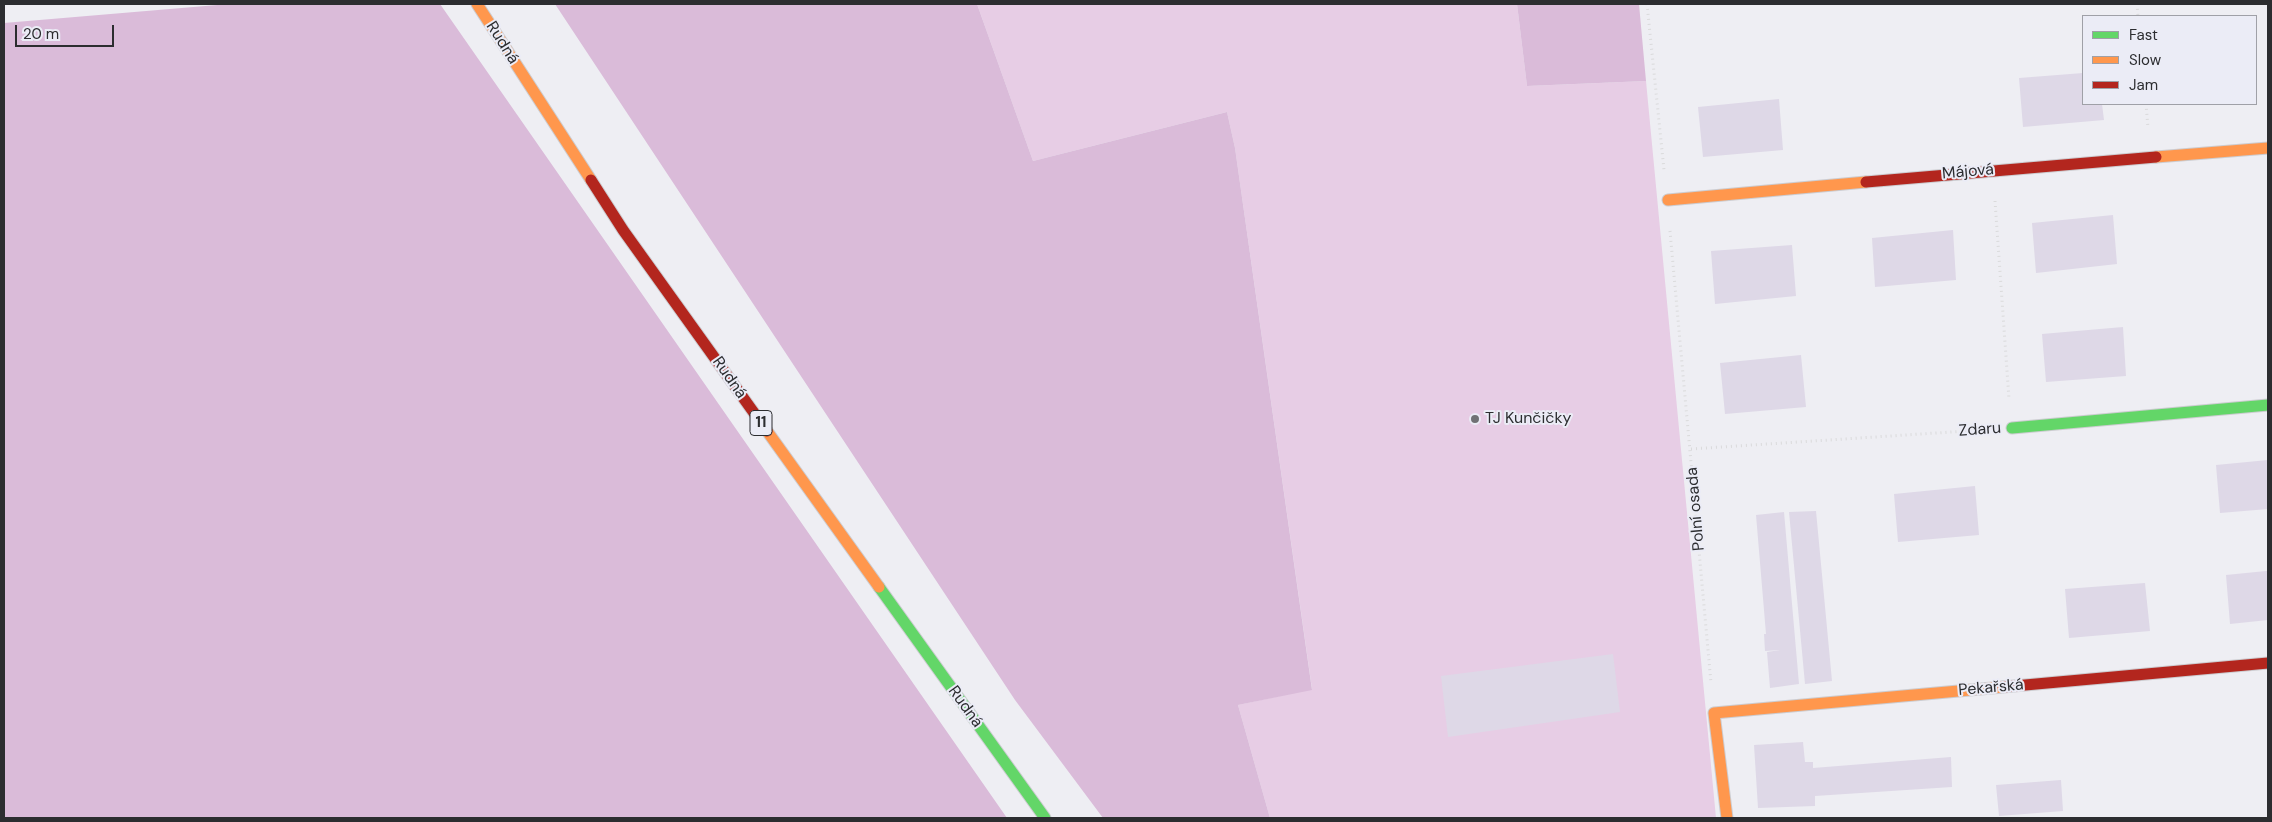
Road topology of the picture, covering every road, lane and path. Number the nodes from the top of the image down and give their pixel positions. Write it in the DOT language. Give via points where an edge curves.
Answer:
graph roads {
  1 [pos="477,4"];
  2 [pos="1647,4"];
  3 [pos="2268,148"];
  4 [pos="1993,170"];
  5 [pos="1668,200"];
  6 [pos="2268,405"];
  7 [pos="2012,428"];
  8 [pos="1691,449"];
  9 [pos="2268,663"];
  10 [pos="1714,714"];
  11 [pos="1045,818"];
  12 [pos="1727,818"];
  1 -- 11 [label="street, Rudná / 11" via="623,230"];
  2 -- 5 [label="path, Polní osada"];
  3 -- 4 [label="street, Májová"];
  4 -- 5 [label="street, Májová"];
  4 -- 7 [label="path"];
  5 -- 8 [label="path, Polní osada"];
  6 -- 7 [label="street, Zdaru"];
  7 -- 8 [label="path, Zdaru"];
  8 -- 10 [label="path, Polní osada"];
  9 -- 10 [label="street, Pekařská"];
  10 -- 12 [label="street"];
}
